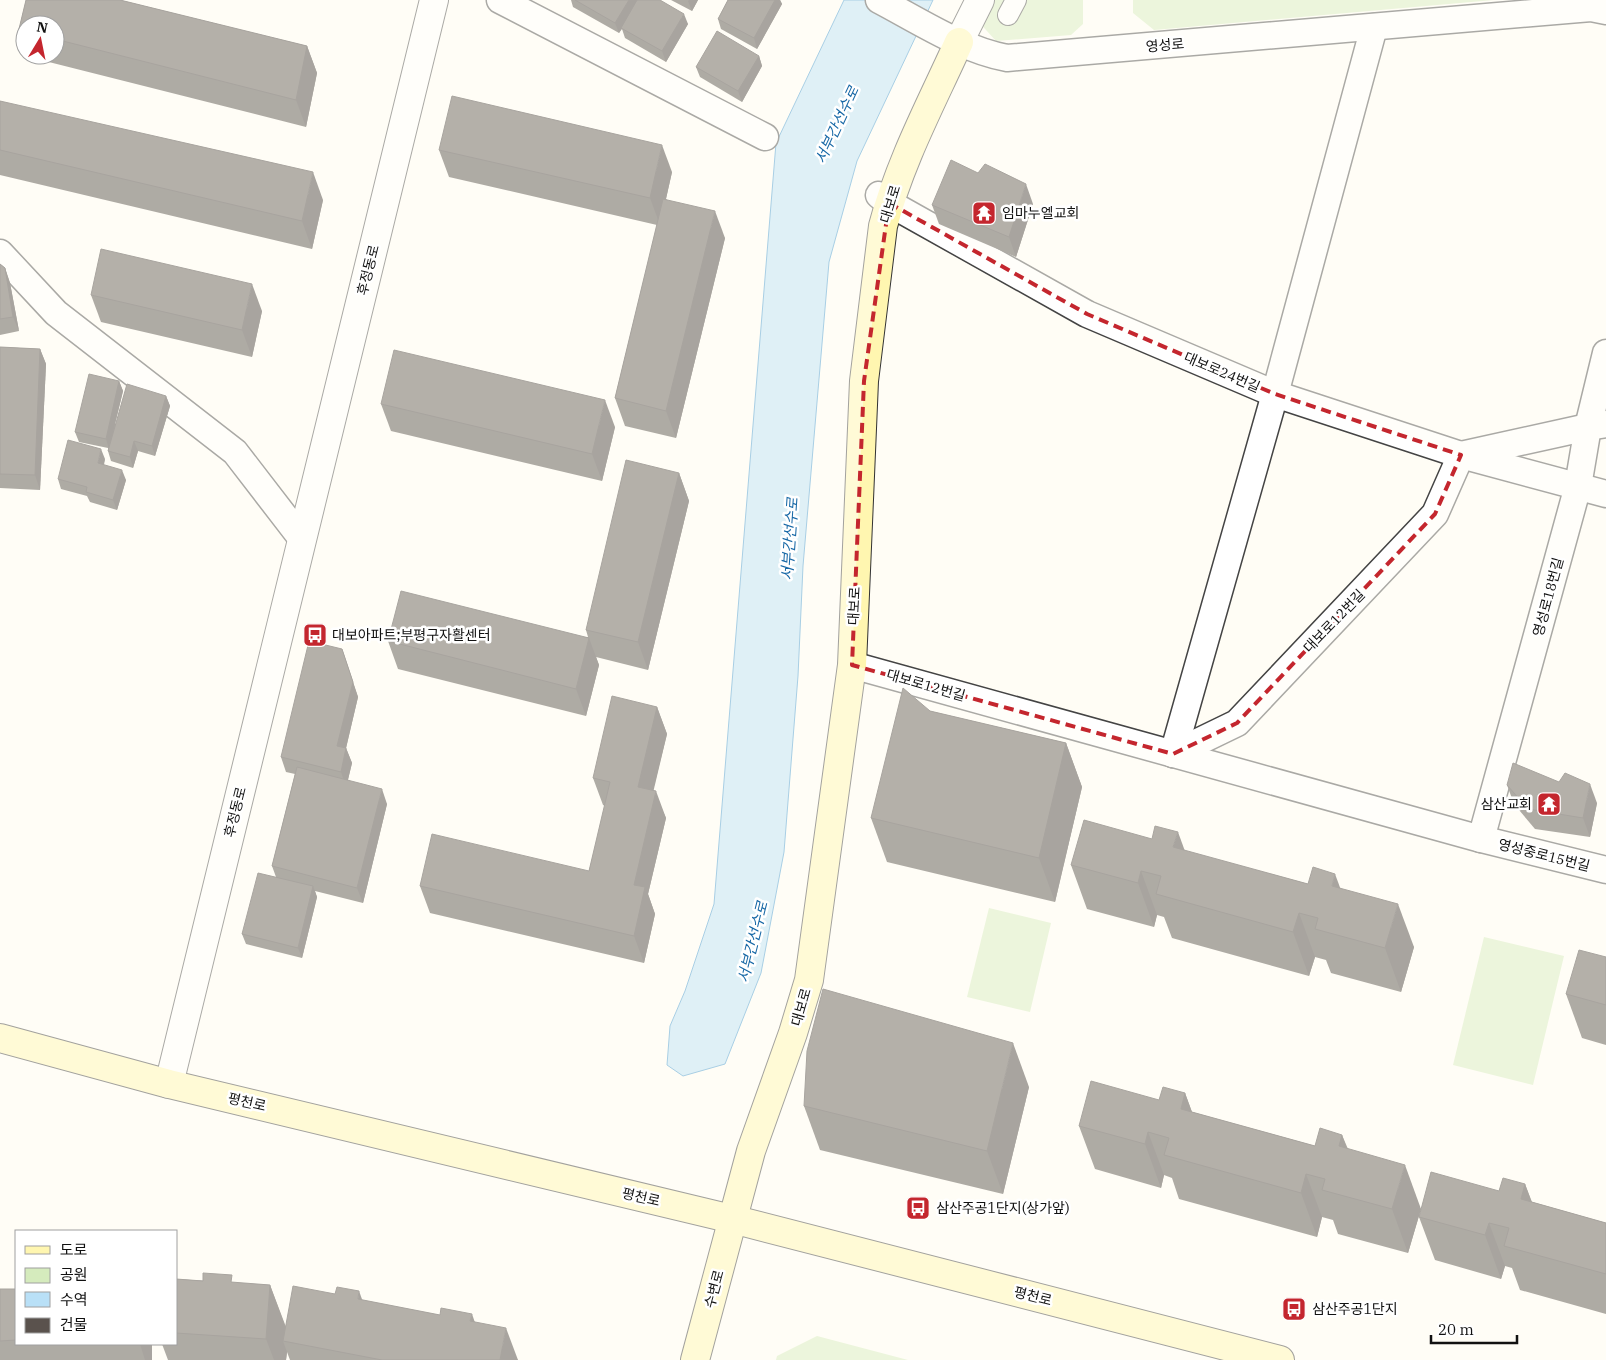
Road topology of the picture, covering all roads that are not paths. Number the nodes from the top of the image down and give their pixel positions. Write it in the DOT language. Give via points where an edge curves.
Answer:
graph roads {
  1 [pos="434,0"];
  2 [pos="500,0"];
  3 [pos="879,0"];
  4 [pos="980,0"];
  5 [pos="1606,11"];
  6 [pos="1374,27"];
  7 [pos="959,42"];
  8 [pos="765,137"];
  9 [pos="884,199"];
  10 [pos="0,253"];
  11 [pos="1606,353"];
  12 [pos="1275,394"];
  13 [pos="1597,426"];
  14 [pos="1461,455"];
  15 [pos="1578,486"];
  16 [pos="1606,494"];
  17 [pos="302,540"];
  18 [pos="852,664"];
  19 [pos="1173,754"];
  20 [pos="1481,840"];
  21 [pos="1606,870"];
  22 [pos="0,1038"];
  23 [pos="169,1084"];
  24 [pos="732,1218"];
  25 [pos="695,1360"];
  26 [pos="1280,1360"];
  1 -- 17 [label="street, 후정동로"];
  2 -- 8 [label="street"];
  3 -- 7 [label="street, 영성로"];
  4 -- 7 [label="street, 대보로"];
  5 -- 6 [label="street, 영성로" via="1591,8"];
  6 -- 7 [label="street, 영성로" via="1007,58"];
  6 -- 12 [label="street"];
  7 -- 9 [label="main road, 대보로"];
  9 -- 12 [label="street, 대보로24번길" via="1087,314"];
  9 -- 18 [label="main road, 대보로" via="864,381"];
  10 -- 17 [label="street" via="56,313 235,452"];
  11 -- 13 [label="street, 영성로18번길"];
  12 -- 14 [label="street, 대보로24번길"];
  12 -- 19 [label="street"];
  13 -- 14 [label="street"];
  13 -- 15 [label="street, 영성로18번길"];
  14 -- 15 [label="street, 대보로24번길"];
  14 -- 19 [label="street, 대보로12번길" via="1436,514 1244,716 1237,723"];
  15 -- 16 [label="street, 대보로24번길"];
  15 -- 20 [label="street, 영성로18번길"];
  17 -- 23 [label="street, 후정동로"];
  18 -- 19 [label="street, 대보로12번길"];
  18 -- 24 [label="main road, 대보로" via="809,980 794,1033 751,1151"];
  19 -- 20 [label="street, 대보로12번길"];
  20 -- 21 [label="street, 영성중로15번길"];
  22 -- 23 [label="main road, 평천로"];
  23 -- 24 [label="main road, 평천로"];
  24 -- 25 [label="main road, 수변로"];
  24 -- 26 [label="main road, 평천로"];
}
